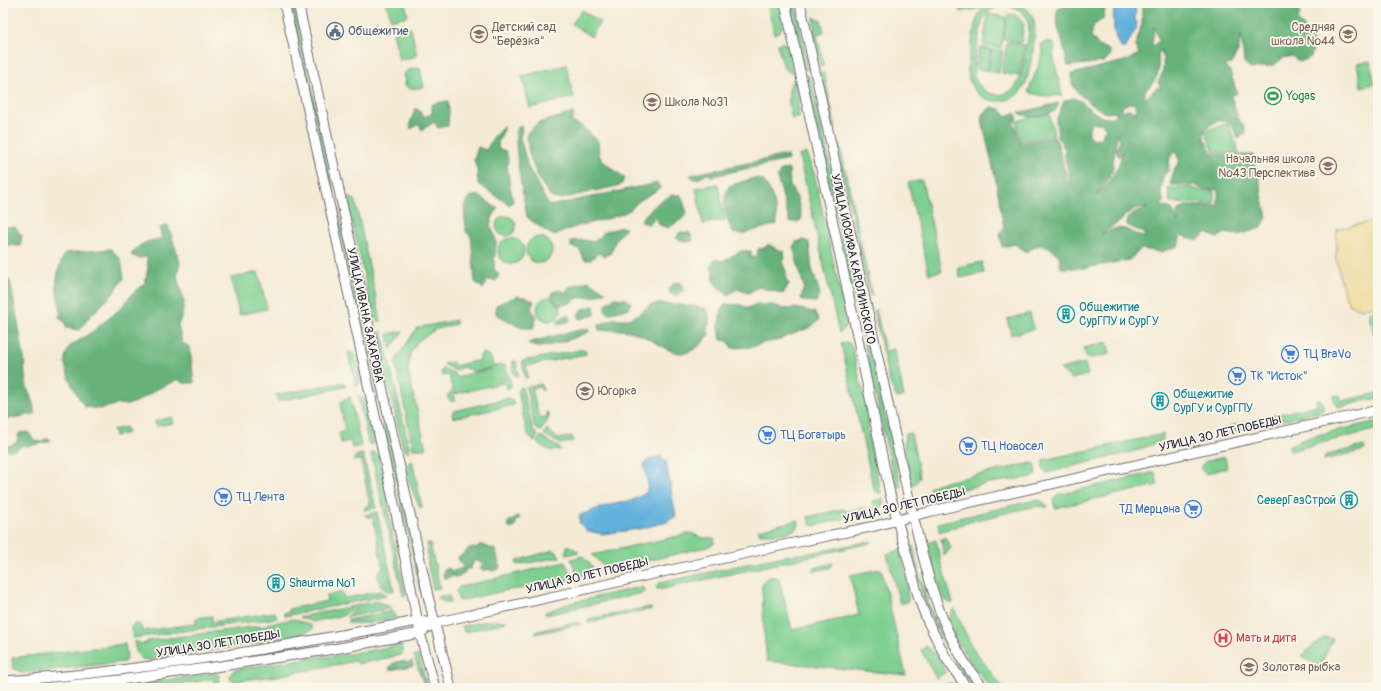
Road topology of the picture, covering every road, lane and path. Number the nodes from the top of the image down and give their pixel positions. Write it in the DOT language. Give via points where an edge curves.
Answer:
graph roads {
  1 [pos="284,3"];
  2 [pos="298,3"];
  3 [pos="785,3"];
  4 [pos="800,3"];
  5 [pos="1378,410"];
  6 [pos="913,516"];
  7 [pos="897,520"];
  8 [pos="417,621"];
  9 [pos="434,623"];
  10 [pos="420,633"];
  11 [pos="3,681"];
  12 [pos="44,688"];
  13 [pos="434,688"];
  14 [pos="451,688"];
  15 [pos="967,688"];
  16 [pos="984,688"];
  1 -- 8 [label="main road, УЛИЦА ИВАНА ЗАХАРОВА" via="396,512"];
  2 -- 9 [label="main road, УЛИЦА ИВАНА ЗАХАРОВА"];
  3 -- 7 [label="main road, УЛИЦА ИОСИФА КАРОЛИНСКОГО"];
  4 -- 6 [label="main road, УЛИЦА ИОСИФА КАРОЛИНСКОГО"];
  5 -- 6 [label="main road, УЛИЦА 30 ЛЕТ ПОБЕДЫ"];
  6 -- 7 [label="main road, УЛИЦА 30 ЛЕТ ПОБЕДЫ"];
  6 -- 16 [label="main road, УЛИЦА ИОСИФА КАРОЛИНСКОГО" via="948,632 964,662"];
  7 -- 9 [label="main road, УЛИЦА 30 ЛЕТ ПОБЕДЫ"];
  7 -- 15 [label="main road, УЛИЦА ИОСИФА КАРОЛИНСКОГО" via="927,620 946,658"];
  8 -- 9 [label="main road, УЛИЦА 30 ЛЕТ ПОБЕДЫ"];
  8 -- 10 [label="main road, УЛИЦА ИВАНА ЗАХАРОВА"];
  8 -- 11 [label="main road, УЛИЦА 30 ЛЕТ ПОБЕДЫ" via="220,656 134,668"];
  9 -- 10 [label="main road, УЛИЦА 30 ЛЕТ ПОБЕДЫ"];
  9 -- 14 [label="main road, УЛИЦА ИВАНА ЗАХАРОВА"];
  10 -- 12 [label="main road, УЛИЦА 30 ЛЕТ ПОБЕДЫ" via="221,666"];
  10 -- 13 [label="main road, УЛИЦА ИВАНА ЗАХАРОВА"];
}
